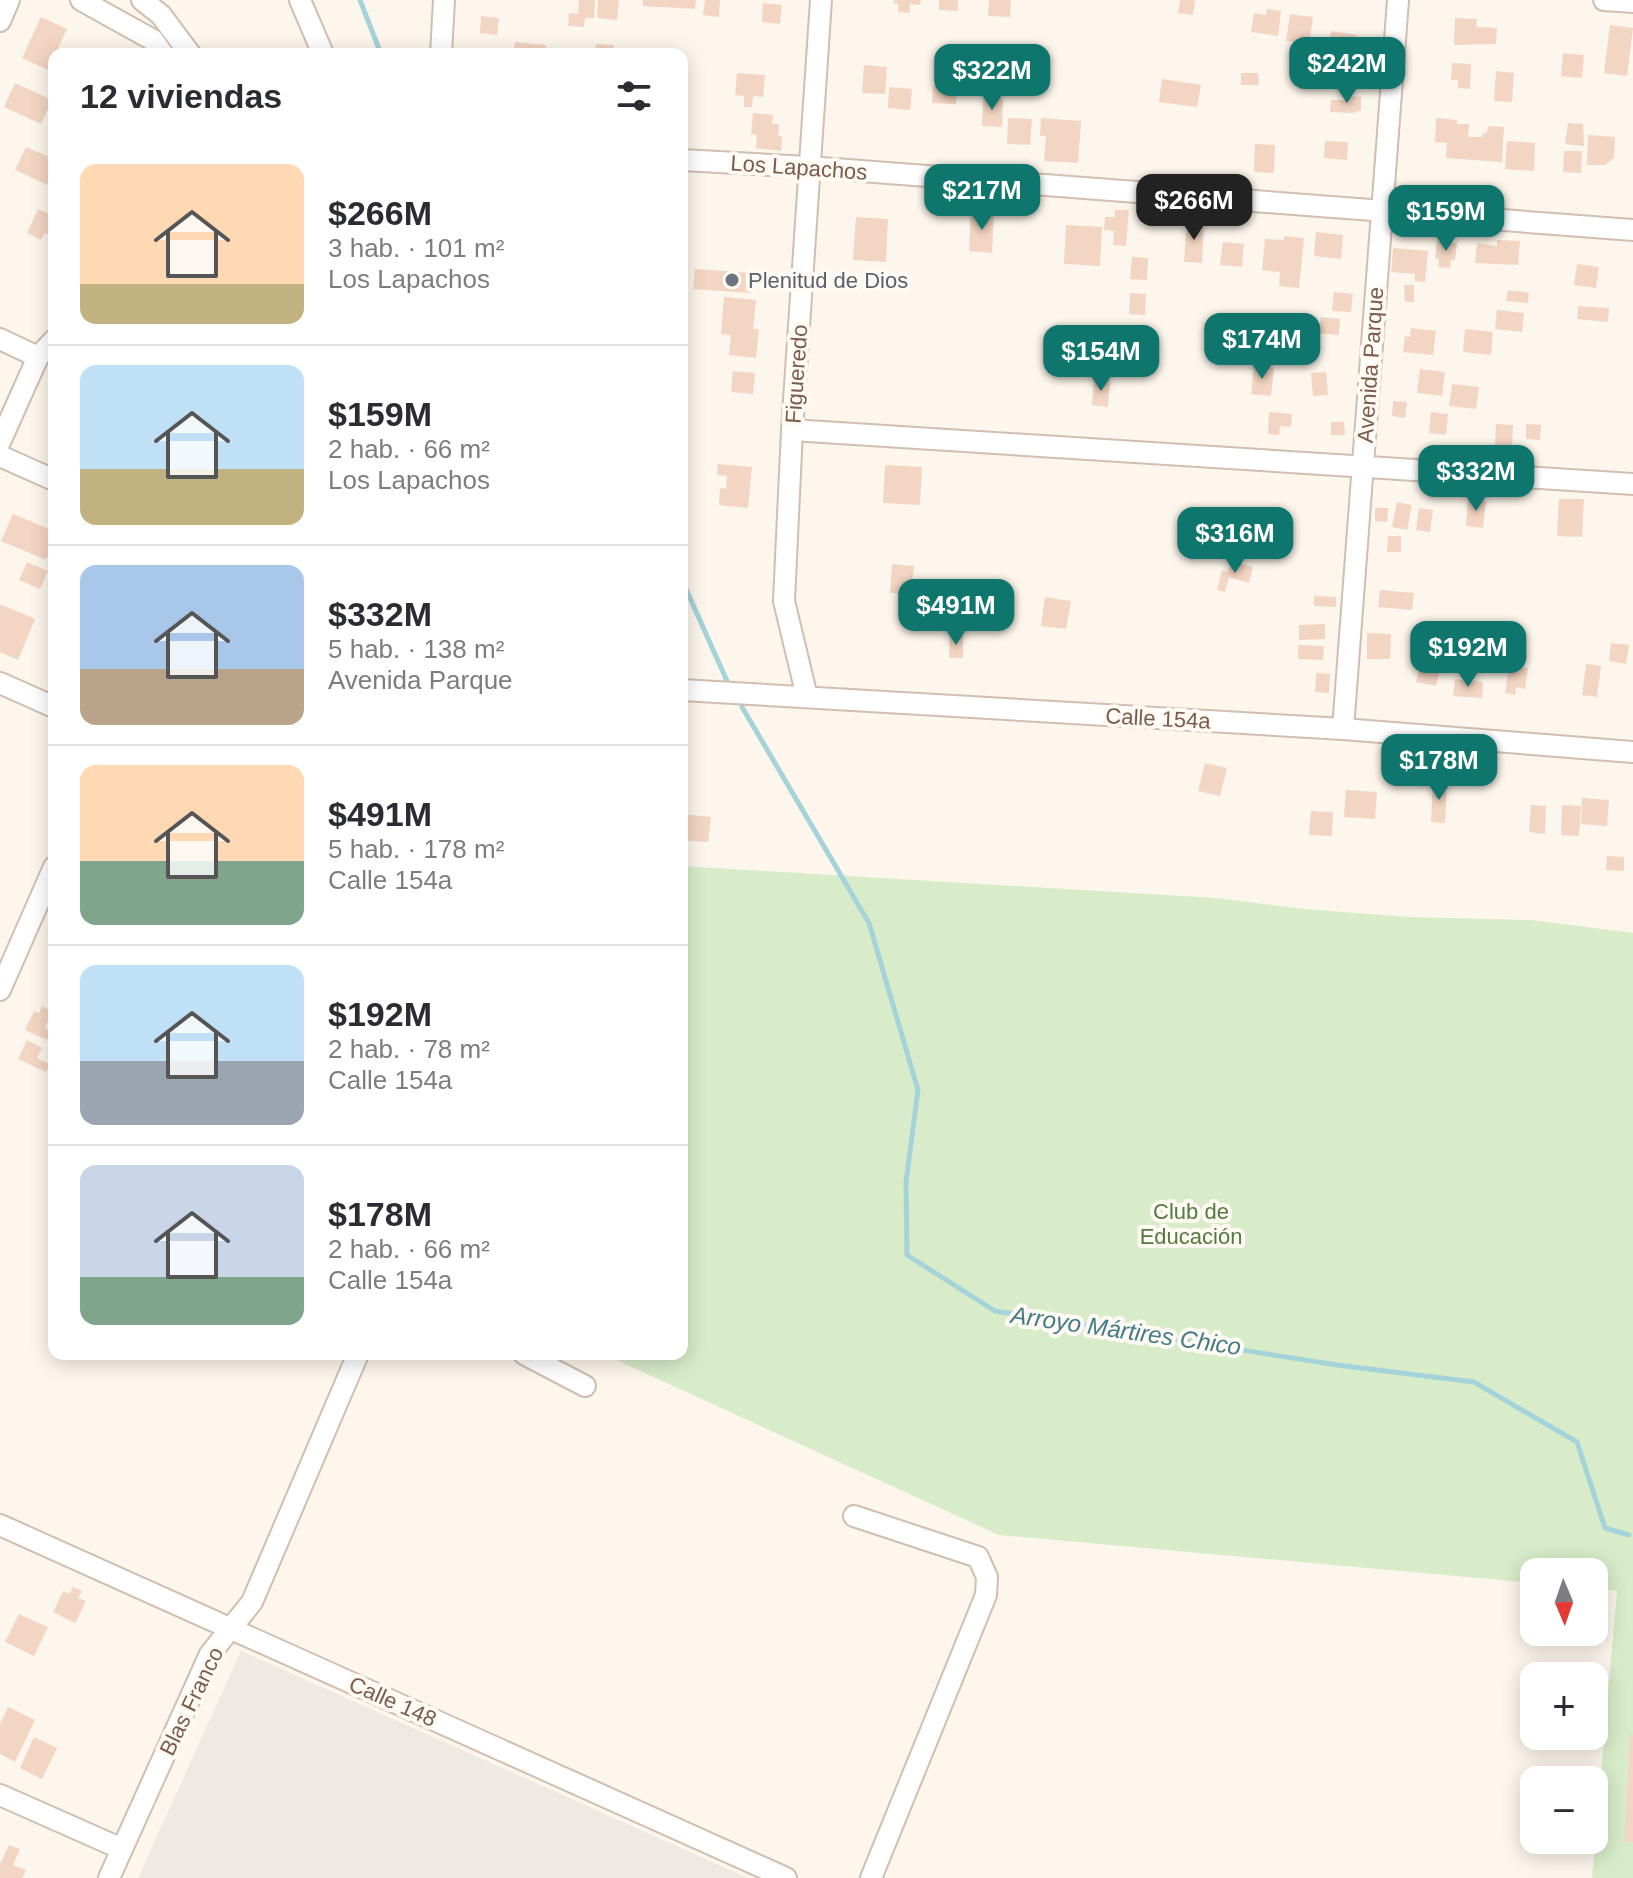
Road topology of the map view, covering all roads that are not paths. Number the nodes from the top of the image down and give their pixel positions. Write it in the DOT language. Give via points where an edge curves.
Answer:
graph roads {
  1 [pos="9,0"];
  2 [pos="81,0"];
  3 [pos="142,0"];
  4 [pos="300,0"];
  5 [pos="444,0"];
  6 [pos="821,0"];
  7 [pos="1398,0"];
  8 [pos="1604,0"];
  9 [pos="1633,2"];
  10 [pos="0,21"];
  11 [pos="159,48"];
  12 [pos="186,48"];
  13 [pos="320,48"];
  14 [pos="441,48"];
  15 [pos="688,160"];
  16 [pos="809,167"];
  17 [pos="1382,211"];
  18 [pos="1633,230"];
  19 [pos="0,339"];
  20 [pos="48,346"];
  21 [pos="38,357"];
  22 [pos="792,430"];
  23 [pos="0,442"];
  24 [pos="0,456"];
  25 [pos="1363,466"];
  26 [pos="48,477"];
  27 [pos="1633,484"];
  28 [pos="0,683"];
  29 [pos="688,690"];
  30 [pos="807,697"];
  31 [pos="48,704"];
  32 [pos="1343,729"];
  33 [pos="1633,752"];
  34 [pos="48,881"];
  35 [pos="0,990"];
  36 [pos="355,1360"];
  37 [pos="535,1360"];
  38 [pos="585,1386"];
  39 [pos="854,1516"];
  40 [pos="0,1525"];
  41 [pos="230,1627"];
  42 [pos="0,1795"];
  43 [pos="122,1849"];
  44 [pos="109,1878"];
  45 [pos="786,1878"];
  46 [pos="871,1878"];
  1 -- 10 [label="street"];
  2 -- 11 [label="street"];
  3 -- 12 [label="street"];
  4 -- 13 [label="street"];
  5 -- 14 [label="street"];
  6 -- 16 [label="street, Figueredo"];
  7 -- 17 [label="street, Avenida Parque"];
  8 -- 9 [label="street"];
  15 -- 16 [label="street, Los Lapachos"];
  16 -- 17 [label="street, Los Lapachos"];
  16 -- 22 [label="street, Figueredo"];
  17 -- 18 [label="street, Los Lapachos"];
  17 -- 25 [label="street, Avenida Parque"];
  19 -- 21 [label="street"];
  20 -- 21 [label="street"];
  21 -- 23 [label="street"];
  22 -- 25 [label="street"];
  22 -- 30 [label="street, Figueredo" via="784,601"];
  24 -- 26 [label="street"];
  25 -- 27 [label="street"];
  25 -- 32 [label="street, Avenida Parque"];
  28 -- 31 [label="street"];
  29 -- 30 [label="street, Calle 154a"];
  30 -- 32 [label="street, Calle 154a"];
  32 -- 33 [label="street, Calle 154a"];
  34 -- 35 [label="street"];
  36 -- 41 [label="street, Blas Franco" via="252,1602"];
  37 -- 38 [label="street"];
  39 -- 46 [label="street" via="978,1557 987,1577 986,1595"];
  40 -- 41 [label="street, Calle 148"];
  41 -- 43 [label="street, Blas Franco" via="210,1654"];
  41 -- 45 [label="street, Calle 148"];
  42 -- 43 [label="street"];
  43 -- 44 [label="street, Blas Franco"];
}
